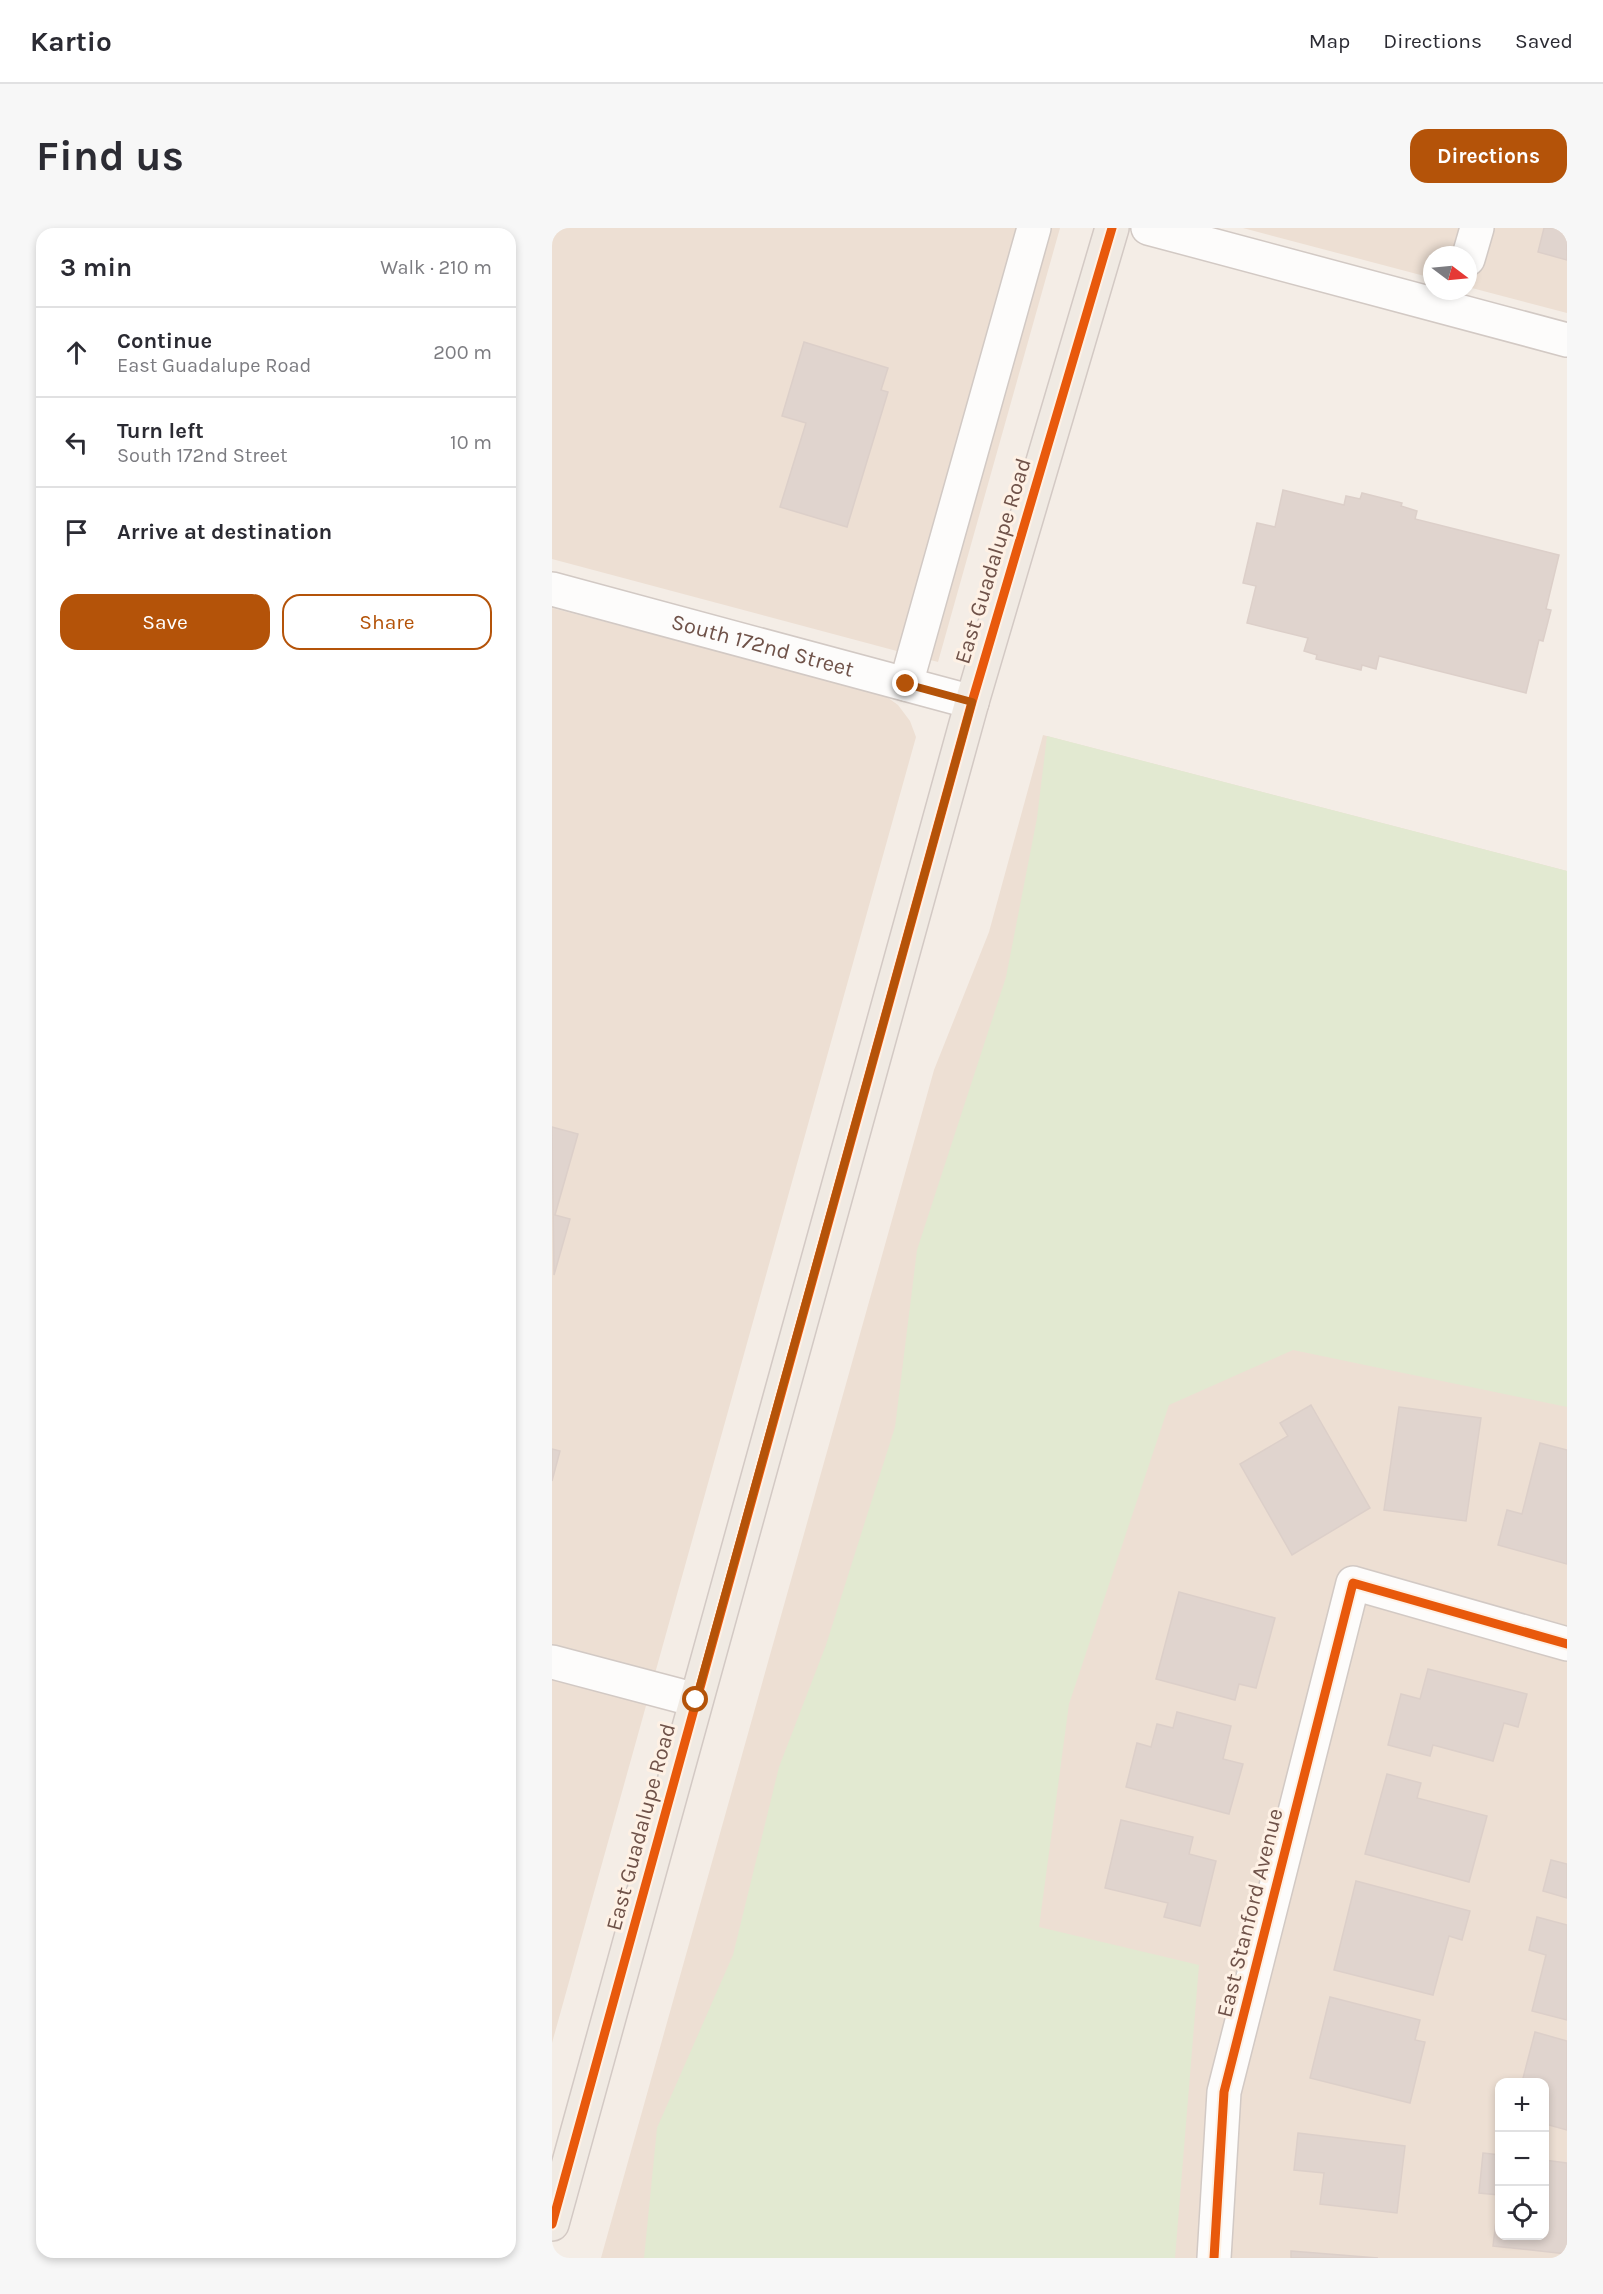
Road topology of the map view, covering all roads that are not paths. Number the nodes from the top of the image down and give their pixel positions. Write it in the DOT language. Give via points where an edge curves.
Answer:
graph roads {
  1 [pos="1034,228"];
  2 [pos="1112,228"];
  3 [pos="1148,228"];
  4 [pos="1477,228"];
  5 [pos="1472,246"];
  6 [pos="1456,301"];
  7 [pos="1567,340"];
  8 [pos="552,589"];
  9 [pos="906,684"];
  10 [pos="972,702"];
  11 [pos="1567,1644"];
  12 [pos="552,1662"];
  13 [pos="696,1700"];
  14 [pos="552,2224"];
  15 [pos="1214,2258"];
  1 -- 9 [label="street"];
  2 -- 10 [label="main road, East Guadalupe Road"];
  3 -- 6 [label="street"];
  4 -- 5 [label="street"];
  6 -- 7 [label="street"];
  8 -- 9 [label="street, South 172nd Street"];
  9 -- 10 [label="street, South 172nd Street"];
  10 -- 13 [label="main road, East Guadalupe Road"];
  11 -- 15 [label="street, East Stanford Avenue" via="1353,1582 1224,2092"];
  12 -- 13 [label="street"];
  13 -- 14 [label="main road, East Guadalupe Road"];
}
